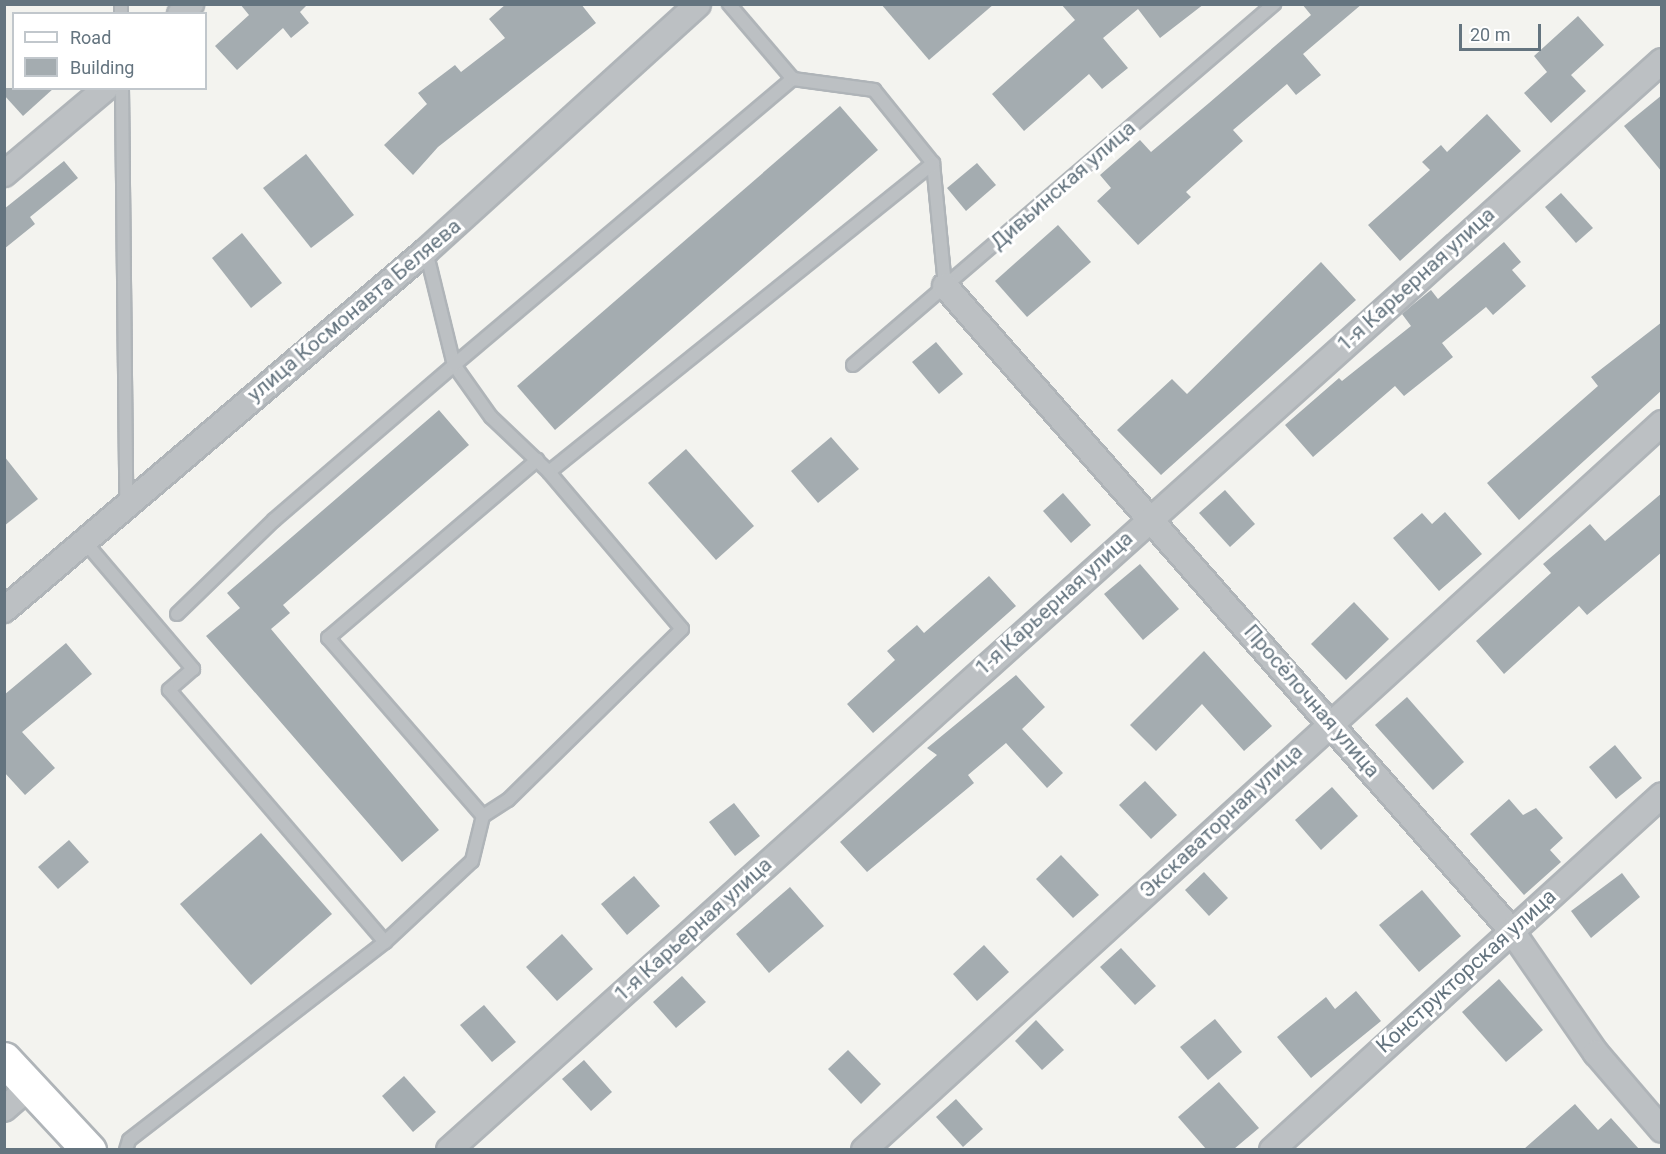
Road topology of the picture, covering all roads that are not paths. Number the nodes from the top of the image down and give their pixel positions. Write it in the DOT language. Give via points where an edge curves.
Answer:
graph roads {
  1 [pos="698,4"];
  2 [pos="729,4"];
  3 [pos="1274,4"];
  4 [pos="1662,61"];
  5 [pos="793,79"];
  6 [pos="104,90"];
  7 [pos="122,90"];
  8 [pos="933,163"];
  9 [pos="4,174"];
  10 [pos="426,251"];
  11 [pos="945,286"];
  12 [pos="454,365"];
  13 [pos="853,365"];
  14 [pos="1662,423"];
  15 [pos="537,460"];
  16 [pos="549,472"];
  17 [pos="126,503"];
  18 [pos="1150,516"];
  19 [pos="85,542"];
  20 [pos="4,610"];
  21 [pos="177,615"];
  22 [pos="1330,721"];
  23 [pos="1662,795"];
  24 [pos="483,816"];
  25 [pos="1510,930"];
  26 [pos="385,942"];
  27 [pos="4,1059"];
  28 [pos="28,1088"];
  29 [pos="4,1109"];
  30 [pos="1662,1130"];
  31 [pos="89,1149"];
  32 [pos="126,1149"];
  33 [pos="450,1149"];
  34 [pos="864,1149"];
  35 [pos="1272,1149"];
  1 -- 10 [label="street, улица Космонавта Беляева"];
  2 -- 5 [label="lane"];
  3 -- 11 [label="lane, Дивьинская улица"];
  4 -- 18 [label="street, 1-я Карьерная улица"];
  5 -- 8 [label="lane" via="874,90"];
  5 -- 12 [label="lane"];
  6 -- 9 [label="street"];
  7 -- 17 [label="lane"];
  8 -- 11 [label="lane"];
  8 -- 16 [label="lane"];
  10 -- 12 [label="lane"];
  10 -- 17 [label="street, улица Космонавта Беляева"];
  11 -- 13 [label="lane, Дивьинская улица"];
  11 -- 18 [label="street, Просёлочная улица"];
  12 -- 15 [label="lane" via="491,417"];
  12 -- 21 [label="lane" via="274,520"];
  14 -- 22 [label="street, Экскаваторная улица"];
  15 -- 16 [label="lane"];
  15 -- 24 [label="lane" via="328,638"];
  16 -- 24 [label="lane" via="682,629 508,800"];
  17 -- 19 [label="street, улица Космонавта Беляева"];
  18 -- 22 [label="street, Просёлочная улица"];
  18 -- 33 [label="street, 1-я Карьерная улица"];
  19 -- 20 [label="street, улица Космонавта Беляева"];
  19 -- 26 [label="lane" via="192,669 169,690"];
  22 -- 25 [label="street, Просёлочная улица"];
  22 -- 34 [label="street, Экскаваторная улица"];
  23 -- 25 [label="street, Конструкторская улица"];
  24 -- 26 [label="lane" via="472,861"];
  25 -- 30 [label="street, Просёлочная улица" via="1596,1053"];
  25 -- 35 [label="street, Конструкторская улица"];
  26 -- 32 [label="lane" via="129,1140"];
  27 -- 28 [label="main road"];
  28 -- 29 [label="street"];
  28 -- 31 [label="main road"];
}
